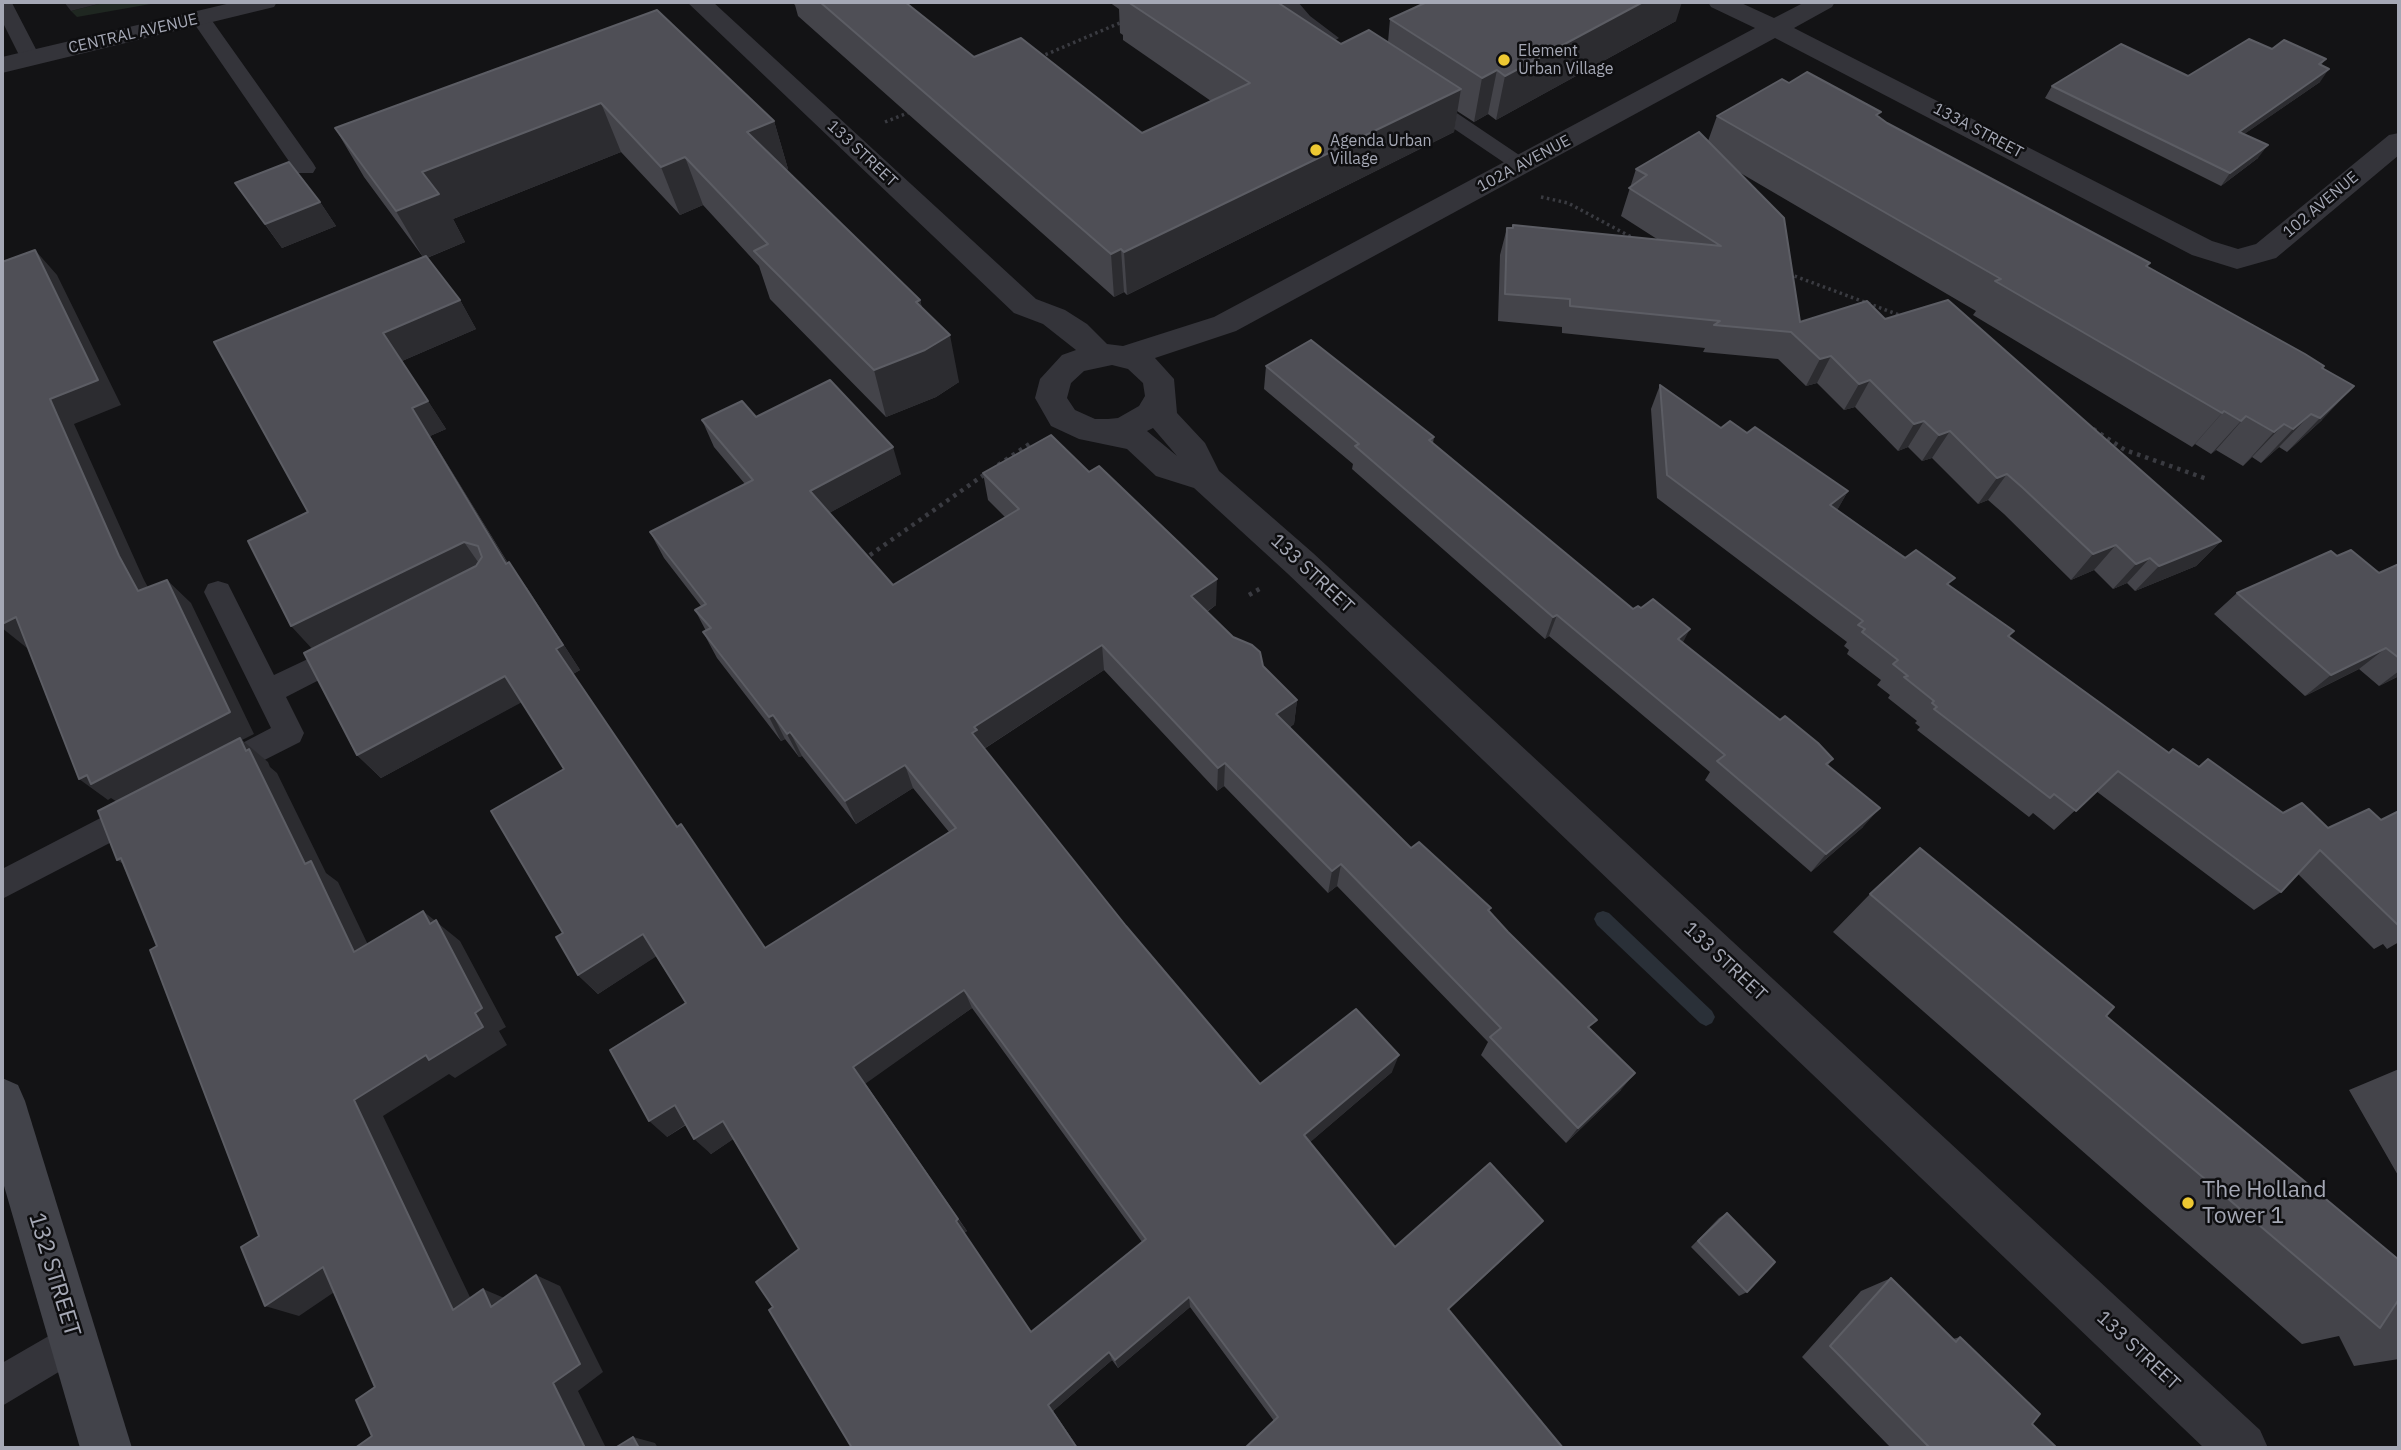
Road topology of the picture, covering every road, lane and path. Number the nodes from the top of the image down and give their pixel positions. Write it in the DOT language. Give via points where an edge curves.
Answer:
graph roads {
  1 [pos="265,2"];
  2 [pos="699,2"];
  3 [pos="1288,2"];
  4 [pos="1720,2"];
  5 [pos="1823,2"];
  6 [pos="3,3"];
  7 [pos="1134,18"];
  8 [pos="201,19"];
  9 [pos="1774,28"];
  10 [pos="1340,46"];
  11 [pos="30,57"];
  12 [pos="1034,60"];
  13 [pos="2,65"];
  14 [pos="1408,89"];
  15 [pos="921,107"];
  16 [pos="884,123"];
  17 [pos="2399,141"];
  18 [pos="1523,165"];
  19 [pos="305,167"];
  20 [pos="1541,197"];
  21 [pos="1636,239"];
  22 [pos="2237,259"];
  23 [pos="1778,272"];
  24 [pos="1025,306"];
  25 [pos="1903,317"];
  26 [pos="1225,324"];
  27 [pos="1112,356"];
  28 [pos="1056,379"];
  29 [pos="1160,396"];
  30 [pos="2090,427"];
  31 [pos="1108,431"];
  32 [pos="1041,439"];
  33 [pos="1206,479"];
  34 [pos="2207,479"];
  35 [pos="858,563"];
  36 [pos="218,592"];
  37 [pos="377,637"];
  38 [pos="270,691"];
  39 [pos="2,885"];
  40 [pos="2,1101"];
  41 [pos="74,1341"];
  42 [pos="2,1386"];
  43 [pos="106,1448"];
  44 [pos="2242,1448"];
  1 -- 8 [label="street, CENTRAL AVENUE"];
  2 -- 24 [label="street, 133 STREET"];
  3 -- 10 [label="lane" via="1303,20"];
  4 -- 9 [label="street, 133A STREET"];
  5 -- 9 [label="street, 102A AVENUE"];
  6 -- 11 [label="lane"];
  7 -- 12 [label="path"];
  8 -- 11 [label="street, CENTRAL AVENUE"];
  8 -- 19 [label="lane"];
  9 -- 18 [label="street, 102A AVENUE"];
  9 -- 22 [label="street, 133A STREET" via="2202,248"];
  11 -- 13 [label="street, CENTRAL AVENUE"];
  14 -- 18 [label="lane"];
  15 -- 16 [label="path"];
  17 -- 22 [label="street, 102 AVENUE" via="2266,251"];
  18 -- 26 [label="street, 102A AVENUE"];
  20 -- 21 [label="path" via="1568,203"];
  23 -- 25 [label="path"];
  24 -- 27 [label="street, 133 STREET" via="1054,317"];
  24 -- 28 [label="street, 133 STREET"];
  26 -- 27 [label="street, 102A AVENUE"];
  26 -- 29 [label="street, 102A AVENUE"];
  27 -- 28 [label="street" via="1073,363"];
  27 -- 29 [label="street" via="1151,369"];
  28 -- 31 [label="street" via="1051,398 1063,418 1091,430"];
  29 -- 31 [label="street" via="1139,423"];
  29 -- 33 [label="street, 133 STREET" via="1162,417 1193,452"];
  30 -- 34 [label="path" via="2125,450"];
  31 -- 33 [label="street, 133 STREET" via="1139,441 1168,467"];
  32 -- 35 [label="path"];
  33 -- 44 [label="street, 133 STREET"];
  36 -- 38 [label="lane"];
  37 -- 38 [label="lane"];
  38 -- 39 [label="lane" via="289,733"];
  40 -- 41 [label="main road, 132 STREET"];
  41 -- 42 [label="lane"];
  41 -- 43 [label="main road, 132 STREET"];
}
